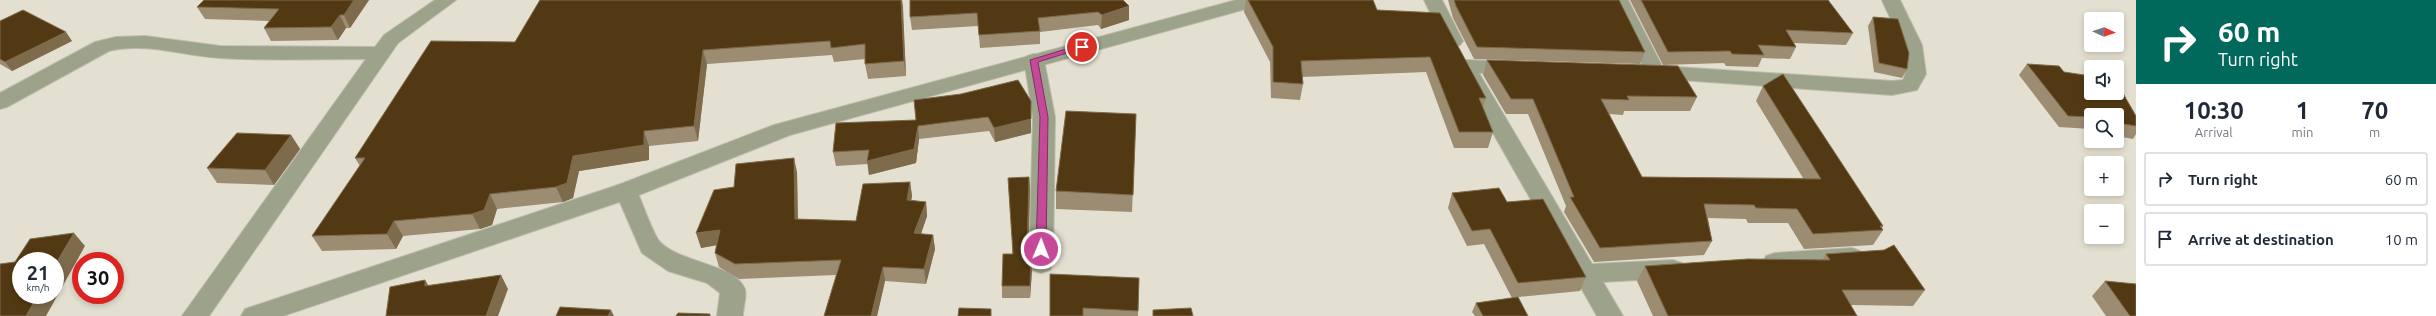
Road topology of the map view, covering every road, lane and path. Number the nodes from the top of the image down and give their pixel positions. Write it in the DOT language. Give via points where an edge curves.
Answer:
graph roads {
  1 [pos="447,0"];
  2 [pos="1257,0"];
  3 [pos="1433,0"];
  4 [pos="1619,0"];
  5 [pos="1891,0"];
  6 [pos="381,53"];
  7 [pos="1034,60"];
  8 [pos="1466,66"];
  9 [pos="1537,68"];
  10 [pos="1632,71"];
  11 [pos="1655,72"];
  12 [pos="0,102"];
  13 [pos="626,191"];
  14 [pos="1873,255"];
  15 [pos="1753,263"];
  16 [pos="1041,264"];
  17 [pos="1698,267"];
  18 [pos="1586,274"];
  19 [pos="195,316"];
  20 [pos="254,316"];
  21 [pos="730,316"];
  22 [pos="1610,316"];
  1 -- 6 [label="street" via="391,39"];
  2 -- 7 [label="street"];
  3 -- 8 [label="street"];
  4 -- 11 [label="street"];
  5 -- 11 [label="street" via="1912,45 1916,74 1910,85 1892,88"];
  6 -- 12 [label="street" via="219,52 136,41 117,41 102,46"];
  6 -- 19 [label="street"];
  7 -- 13 [label="street" via="782,130"];
  7 -- 16 [label="street" via="1044,117"];
  8 -- 9 [label="street"];
  8 -- 18 [label="street"];
  10 -- 11 [label="street"];
  13 -- 20 [label="street"];
  13 -- 21 [label="street" via="650,247 678,265 715,276 733,290"];
  14 -- 15 [label="street"];
  17 -- 18 [label="street"];
  18 -- 22 [label="street"];
}
